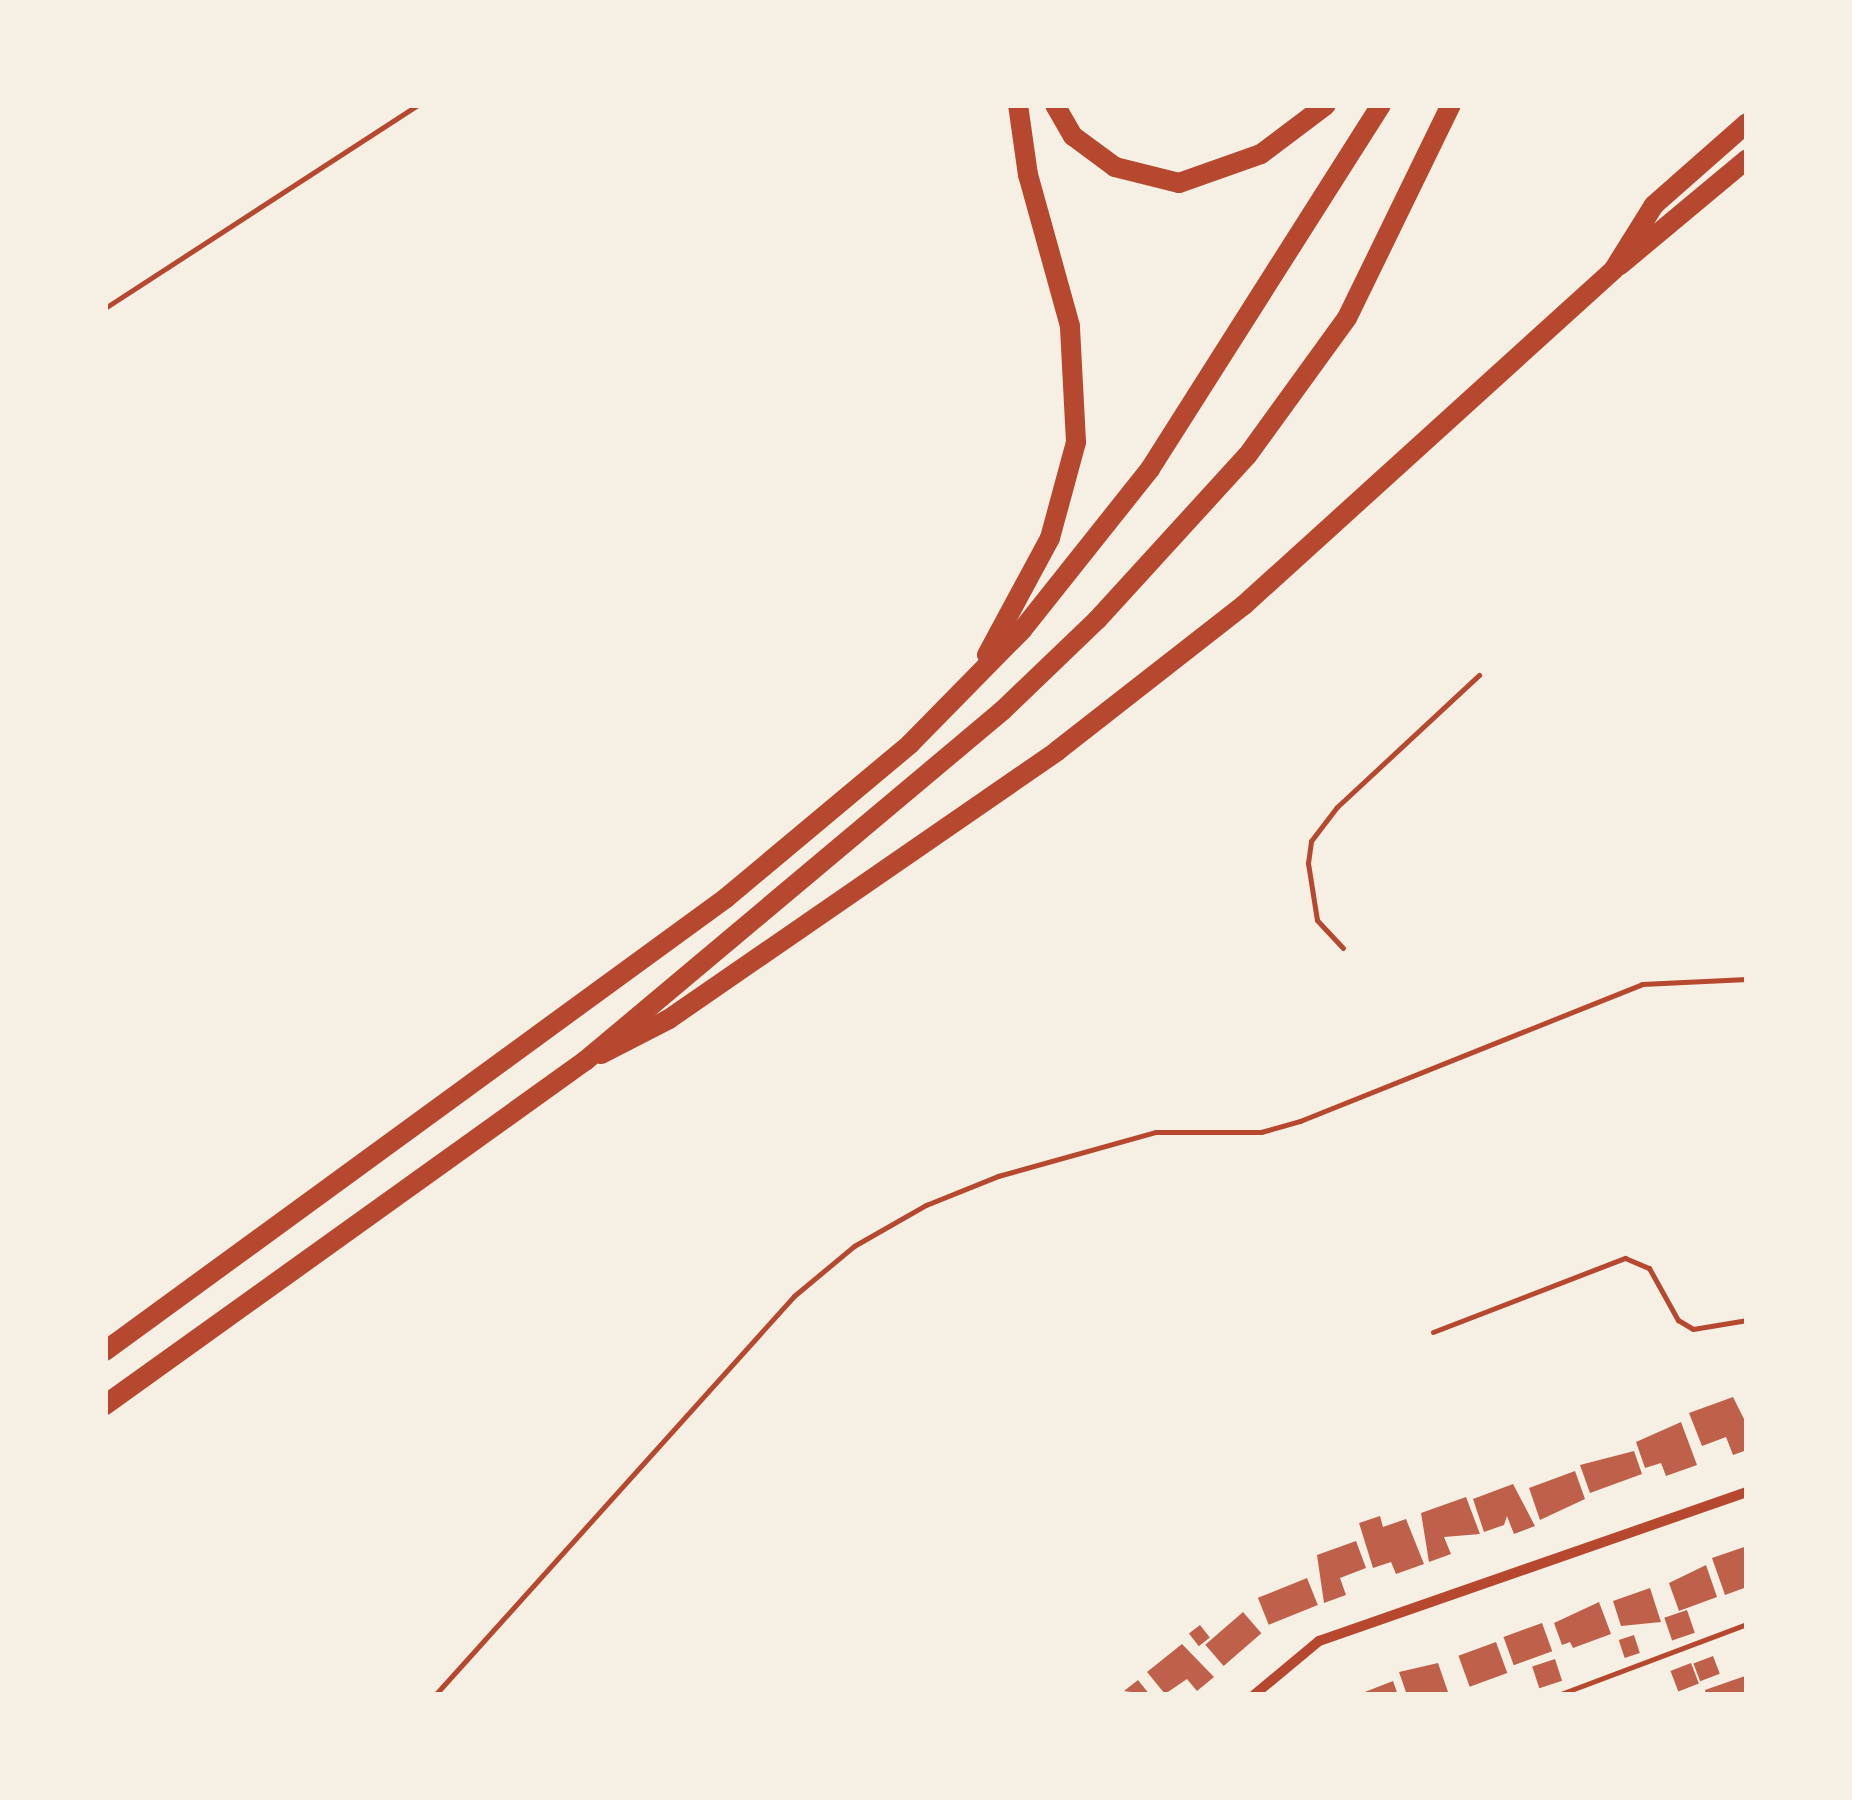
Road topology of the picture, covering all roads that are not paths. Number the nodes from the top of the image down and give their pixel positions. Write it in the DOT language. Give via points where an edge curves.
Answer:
graph roads {
  1 [pos="418,105"];
  2 [pos="1018,105"];
  3 [pos="1056,105"];
  4 [pos="1326,105"];
  5 [pos="1380,105"];
  6 [pos="1451,105"];
  7 [pos="1747,123"];
  8 [pos="1747,158"];
  9 [pos="1614,269"];
  10 [pos="105,308"];
  11 [pos="1479,675"];
  12 [pos="974,678"];
  13 [pos="1343,948"];
  14 [pos="1747,979"];
  15 [pos="585,1061"];
  16 [pos="1747,1320"];
  17 [pos="1432,1332"];
  18 [pos="105,1351"];
  19 [pos="105,1405"];
  20 [pos="1747,1492"];
  21 [pos="1747,1624"];
  22 [pos="436,1695"];
  23 [pos="1254,1695"];
  24 [pos="1558,1695"];
  1 -- 10 [label="lane"];
  2 -- 12 [label="highway" via="1028,175 1070,326 1076,442 1050,538"];
  3 -- 4 [label="highway" via="1074,136 1115,167 1179,184 1261,154"];
  5 -- 12 [label="highway" via="1150,468 1064,582"];
  6 -- 15 [label="highway" via="1348,318 1247,456 1143,574 1002,711"];
  7 -- 9 [label="highway" via="1654,204"];
  8 -- 9 [label="highway"];
  9 -- 15 [label="highway" via="1244,606 1072,739 668,1019"];
  11 -- 13 [label="lane" via="1337,807 1311,841 1317,920"];
  12 -- 18 [label="highway" via="910,744 726,898"];
  14 -- 22 [label="lane" via="1642,984 1300,1122 1261,1132 1156,1132 998,1176 926,1205 854,1246 794,1296"];
  15 -- 19 [label="highway"];
  16 -- 17 [label="lane" via="1693,1329 1678,1320 1648,1268 1625,1258"];
  20 -- 23 [label="street" via="1319,1641"];
  21 -- 24 [label="lane"];
}
